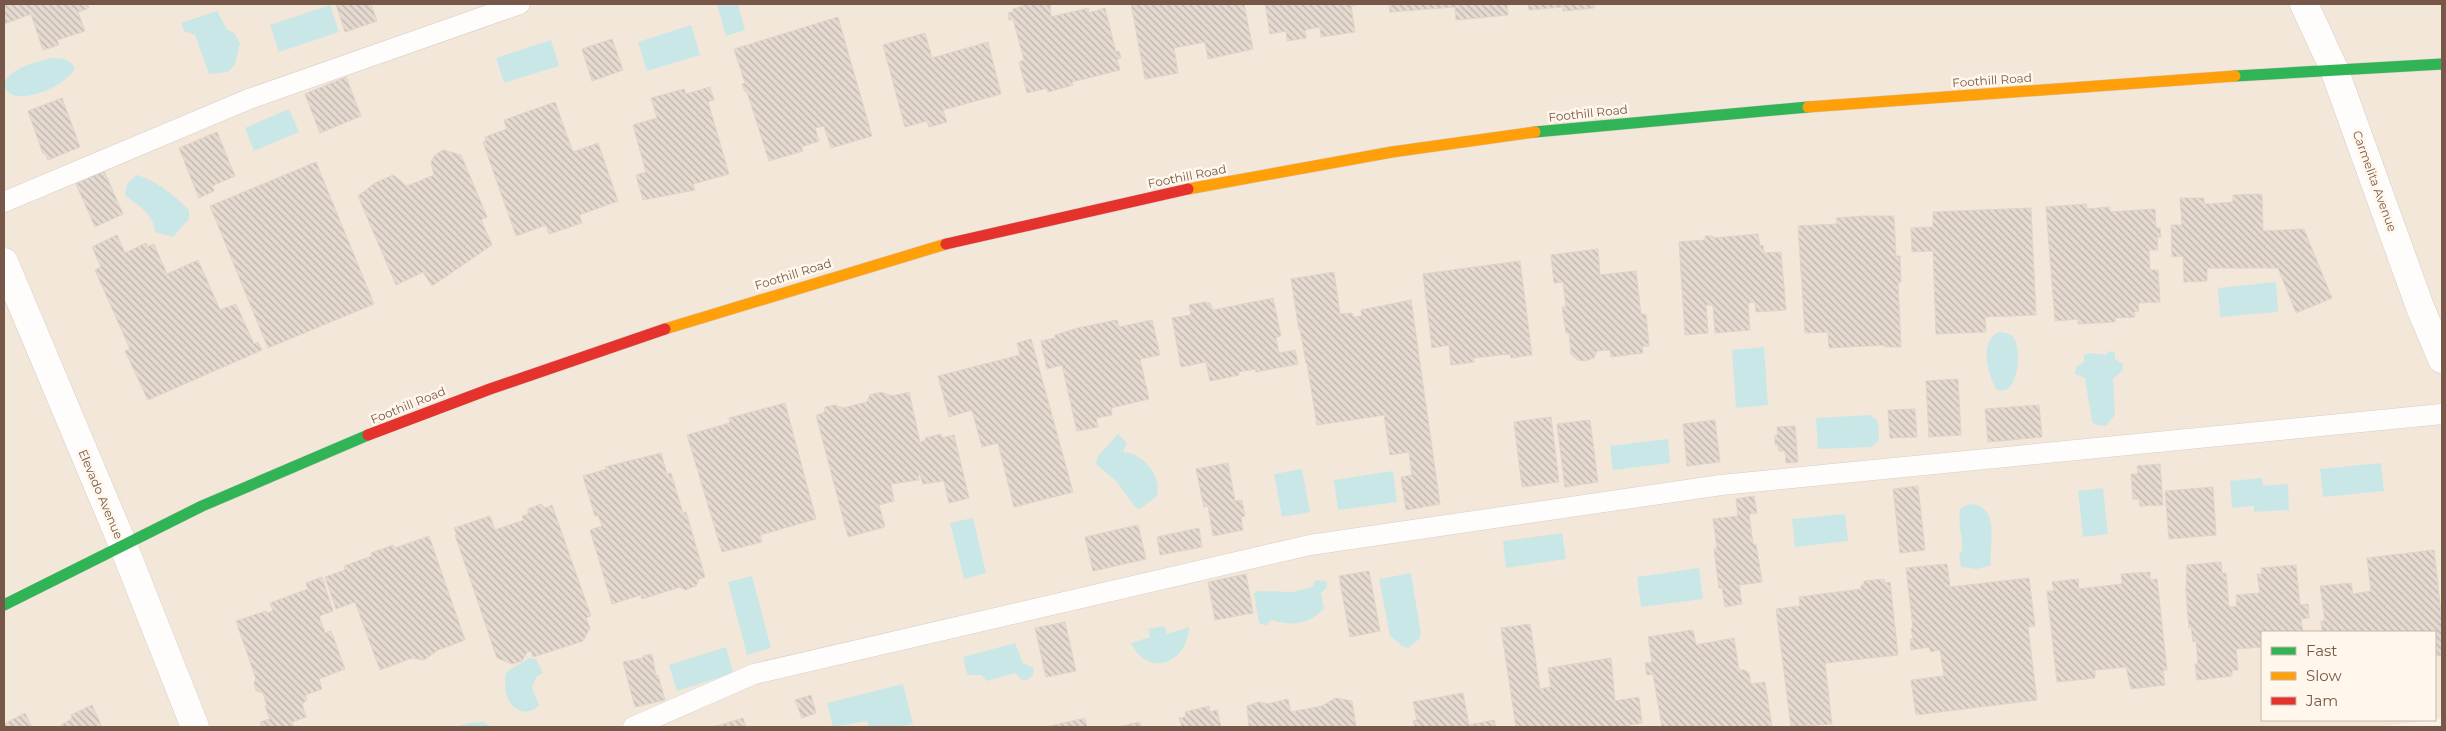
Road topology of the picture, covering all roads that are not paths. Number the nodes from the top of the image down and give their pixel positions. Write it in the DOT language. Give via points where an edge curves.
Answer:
graph roads {
  1 [pos="520,4"];
  2 [pos="2304,4"];
  3 [pos="2442,64"];
  4 [pos="2334,69"];
  5 [pos="4,202"];
  6 [pos="4,262"];
  7 [pos="2442,359"];
  8 [pos="2442,414"];
  9 [pos="123,545"];
  10 [pos="4,605"];
  11 [pos="195,727"];
  12 [pos="633,727"];
  1 -- 5 [label="lane" via="249,99"];
  2 -- 4 [label="street, Carmelita Avenue"];
  3 -- 4 [label="street, Foothill Road"];
  4 -- 7 [label="street, Carmelita Avenue"];
  4 -- 9 [label="street, Foothill Road" via="1674,118 1526,133 1378,155 1135,200 1004,229 867,266 601,348 349,443 232,493"];
  6 -- 9 [label="street, Elevado Avenue"];
  8 -- 12 [label="lane" via="1721,484 1310,545 754,674"];
  9 -- 10 [label="street, Foothill Road"];
  9 -- 11 [label="street, Elevado Avenue"];
}
